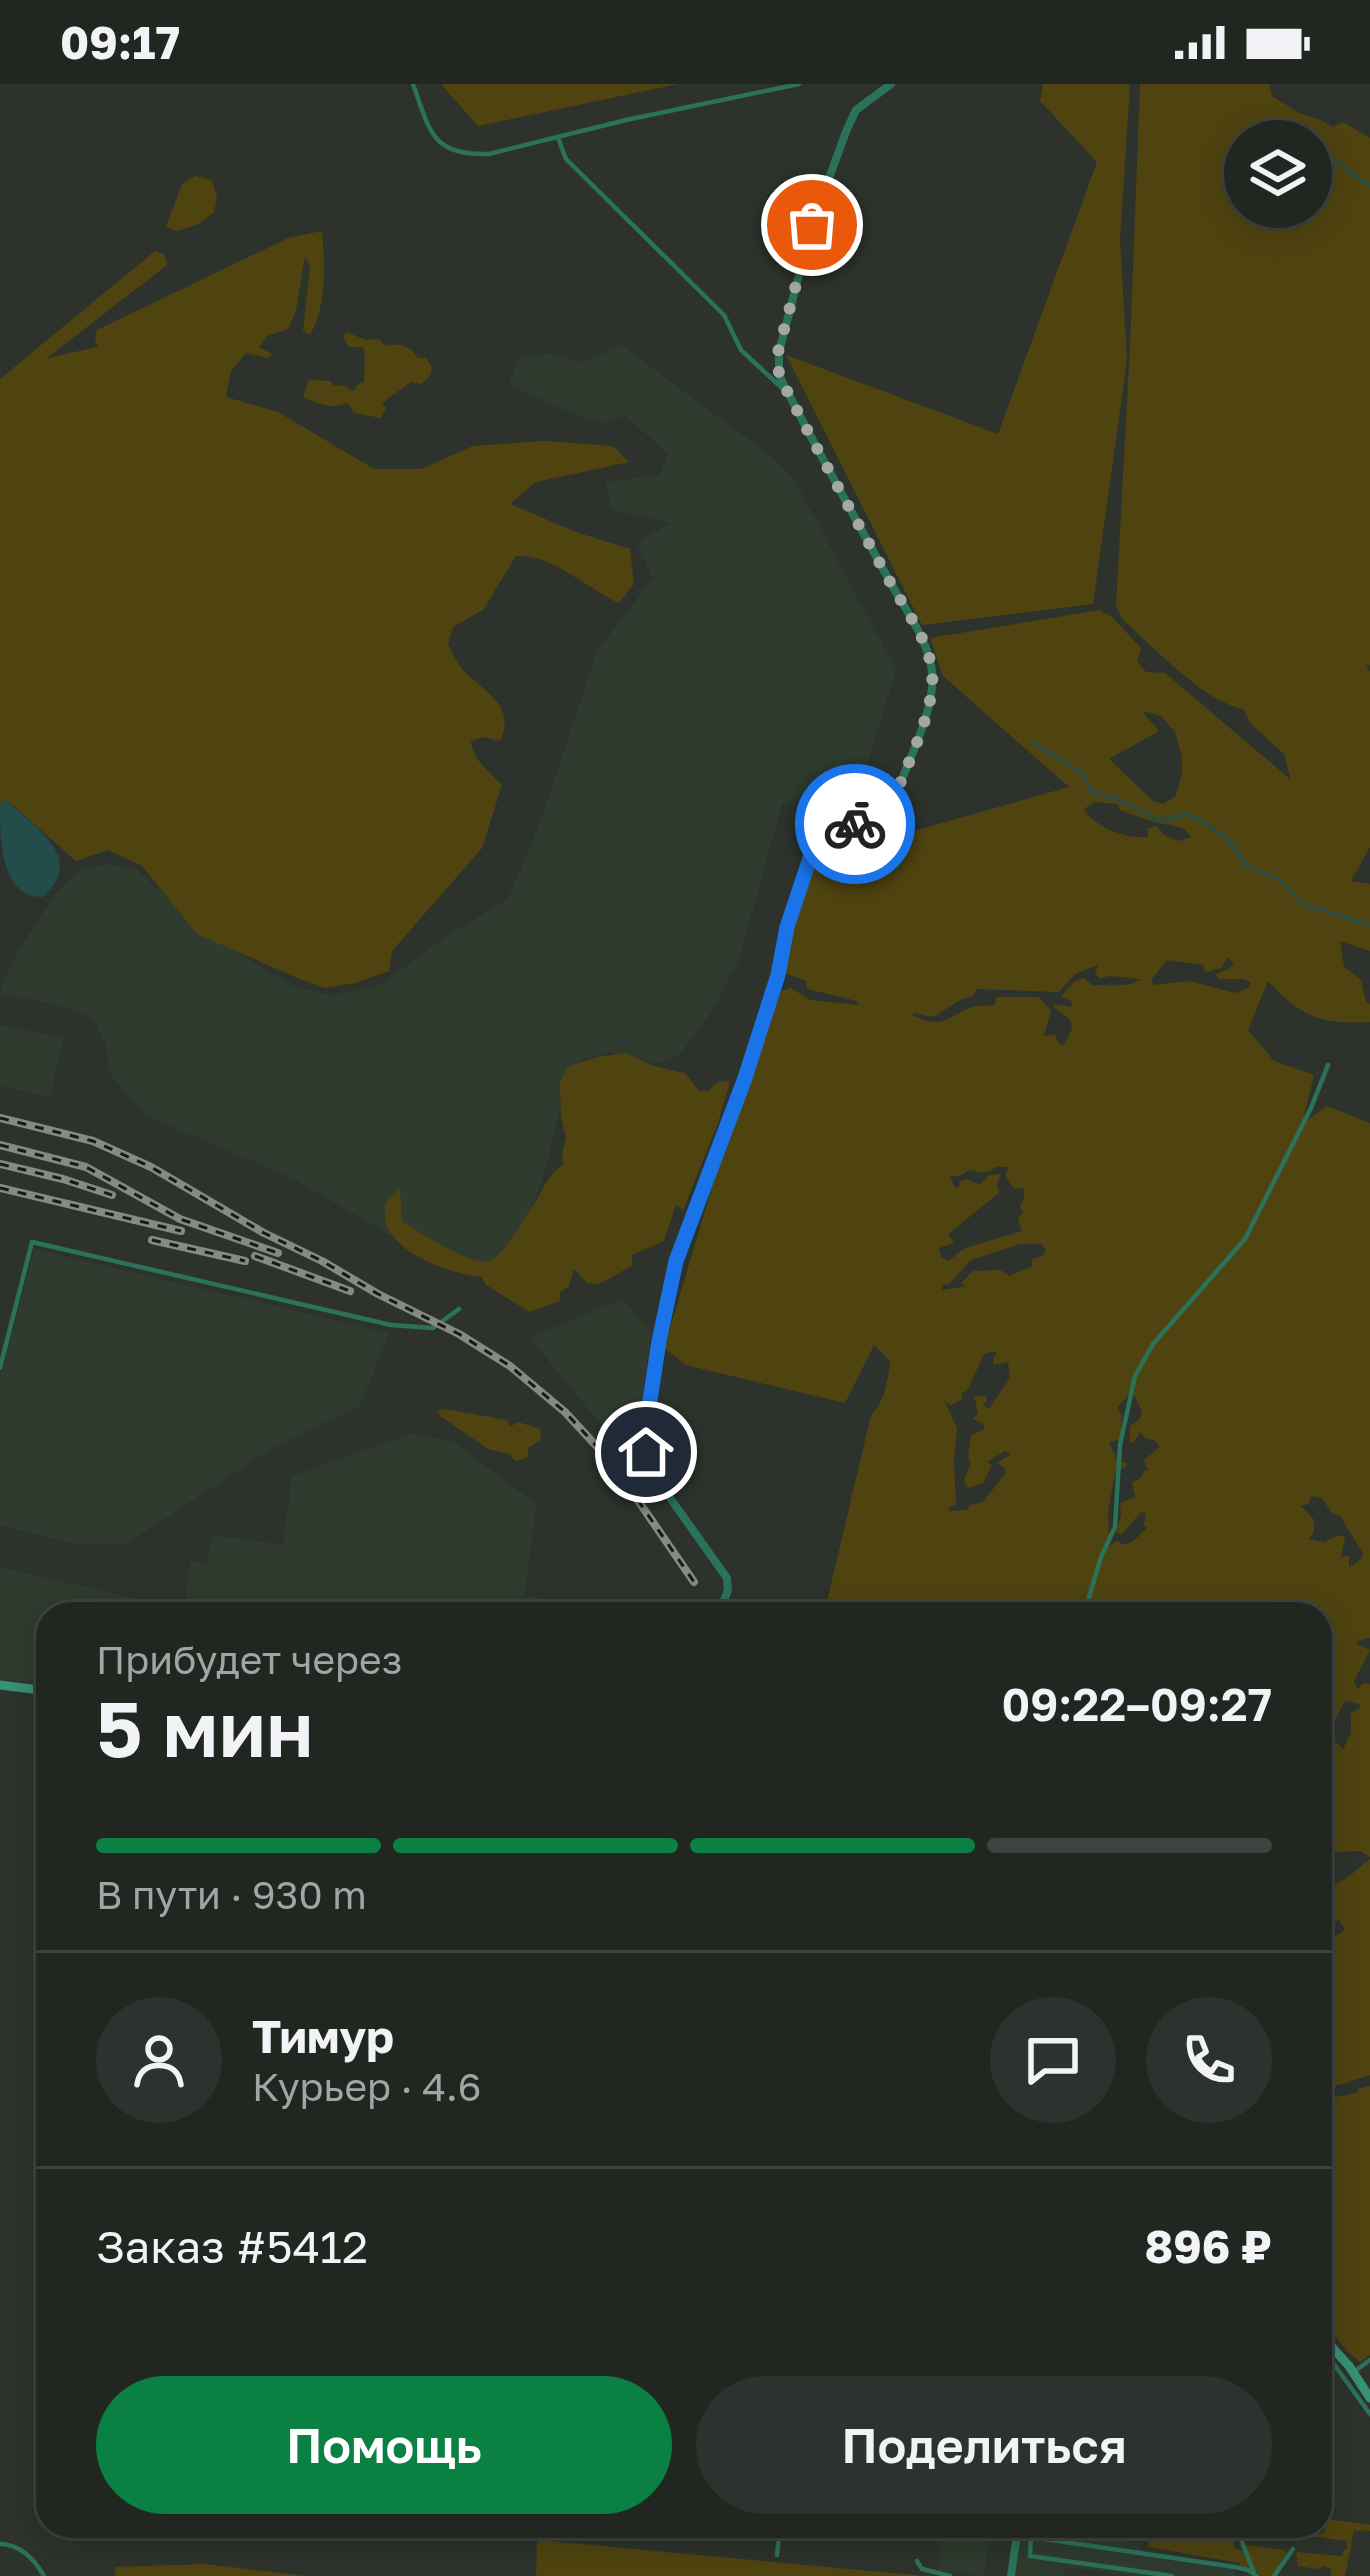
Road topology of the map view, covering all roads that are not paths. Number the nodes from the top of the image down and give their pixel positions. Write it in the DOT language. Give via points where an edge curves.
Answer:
graph roads {
  1 [pos="413,84"];
  2 [pos="799,84"];
  3 [pos="891,84"];
  4 [pos="558,138"];
  5 [pos="788,394"];
  6 [pos="1328,1065"];
  7 [pos="459,1310"];
  8 [pos="0,1368"];
  9 [pos="723,1602"];
  10 [pos="1088,1602"];
  11 [pos="0,1685"];
  12 [pos="36,1690"];
  13 [pos="1332,2347"];
  14 [pos="1370,2360"];
  15 [pos="1332,2362"];
  16 [pos="1354,2372"];
  17 [pos="1370,2398"];
  18 [pos="1370,2414"];
  19 [pos="779,2538"];
  20 [pos="1017,2538"];
  21 [pos="1031,2538"];
  22 [pos="1037,2538"];
  23 [pos="1242,2542"];
  24 [pos="0,2544"];
  25 [pos="1293,2549"];
  26 [pos="777,2555"];
  27 [pos="917,2561"];
  28 [pos="1251,2574"];
  29 [pos="44,2576"];
  30 [pos="950,2576"];
  31 [pos="1011,2576"];
  32 [pos="1172,2576"];
  33 [pos="1274,2576"];
  1 -- 4 [label="street" via="442,147 489,154"];
  2 -- 4 [label="street"];
  3 -- 5 [label="street" via="856,110 812,225 778,352"];
  4 -- 5 [label="street" via="566,159 724,315 741,350"];
  5 -- 9 [label="street" via="922,640 932,686 895,796 810,858 745,1078 676,1261 646,1452 652,1474 727,1578"];
  6 -- 10 [label="street" via="1245,1239 1135,1376 1115,1527"];
  7 -- 8 [label="street" via="433,1328 391,1325 32,1242"];
  11 -- 12 [label="main road"];
  13 -- 16 [label="main road"];
  14 -- 16 [label="street"];
  15 -- 18 [label="street"];
  16 -- 17 [label="main road"];
  19 -- 26 [label="street"];
  20 -- 31 [label="street"];
  21 -- 32 [label="street" via="1030,2556"];
  22 -- 28 [label="street"];
  23 -- 28 [label="street"];
  24 -- 29 [label="street" via="22,2551"];
  25 -- 33 [label="street"];
  27 -- 30 [label="street" via="922,2570"];
}
